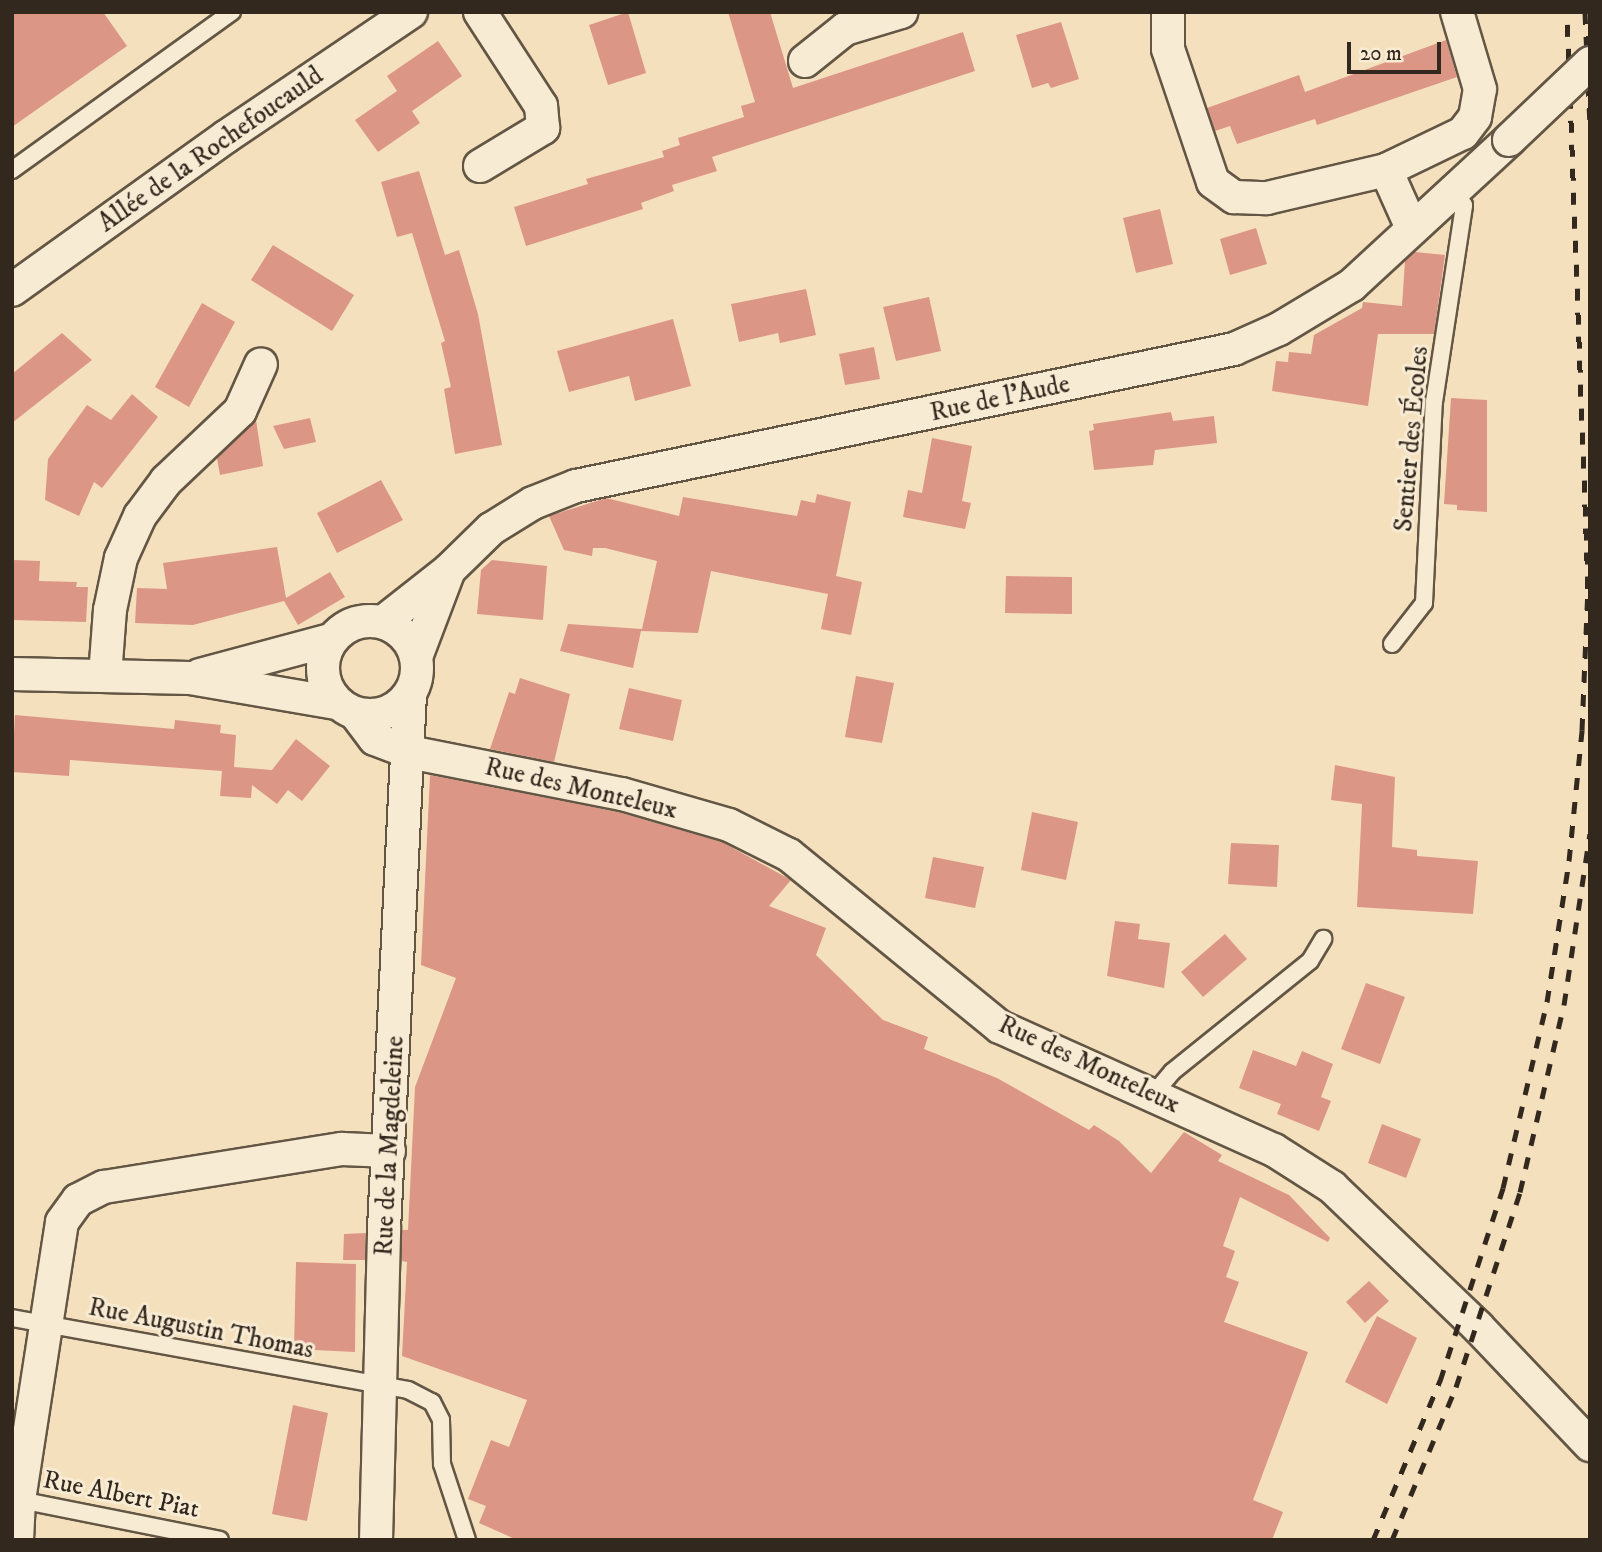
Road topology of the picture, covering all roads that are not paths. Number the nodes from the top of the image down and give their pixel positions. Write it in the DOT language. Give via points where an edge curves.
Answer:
graph roads {
  1 [pos="232,12"];
  2 [pos="411,12"];
  3 [pos="480,12"];
  4 [pos="1168,12"];
  5 [pos="1457,12"];
  6 [pos="887,14"];
  7 [pos="805,61"];
  8 [pos="1590,63"];
  9 [pos="480,166"];
  10 [pos="12,170"];
  11 [pos="1386,170"];
  12 [pos="1453,189"];
  13 [pos="1412,228"];
  14 [pos="12,290"];
  15 [pos="261,364"];
  16 [pos="449,570"];
  17 [pos="383,622"];
  18 [pos="331,640"];
  19 [pos="1392,644"];
  20 [pos="416,657"];
  21 [pos="12,674"];
  22 [pos="105,676"];
  23 [pos="190,678"];
  24 [pos="410,694"];
  25 [pos="346,709"];
  26 [pos="410,752"];
  27 [pos="1323,939"];
  28 [pos="1152,1097"];
  29 [pos="389,1151"];
  30 [pos="12,1318"];
  31 [pos="46,1325"];
  32 [pos="380,1388"];
  33 [pos="1590,1446"];
  34 [pos="16,1499"];
  35 [pos="17,1540"];
  36 [pos="220,1540"];
  37 [pos="376,1540"];
  38 [pos="467,1540"];
  1 -- 10 [label="lane"];
  2 -- 14 [label="street, Allée de la Rochefoucauld"];
  3 -- 9 [label="street" via="541,106 543,128"];
  4 -- 11 [label="street" via="1168,49 1213,182 1234,197 1267,198"];
  5 -- 11 [label="street" via="1478,76 1475,117 1463,134"];
  6 -- 7 [label="street" via="845,29"];
  8 -- 12 [label="street, Rue de l'Aude, bridge"];
  11 -- 13 [label="street"];
  12 -- 13 [label="street, Rue de l'Aude"];
  12 -- 19 [label="lane, Sentier des Écoles" via="1464,205 1434,402 1424,603"];
  13 -- 16 [label="street, Rue de l'Aude" via="1352,285 1279,329 1234,349 576,486 533,503 491,530"];
  15 -- 22 [label="street" via="240,411 166,481 140,516 121,558 110,610"];
  16 -- 17 [label="street, Rue de l'Aude"];
  16 -- 20 [label="street"];
  17 -- 18 [label="street" via="363,621 345,627"];
  17 -- 20 [label="street" via="410,642"];
  18 -- 23 [label="street"];
  18 -- 25 [label="street" via="324,684"];
  20 -- 24 [label="street"];
  21 -- 22 [label="street"];
  22 -- 23 [label="street"];
  23 -- 25 [label="street"];
  24 -- 25 [label="street" via="396,708 377,716"];
  24 -- 26 [label="street, Rue de la Magdeleine"];
  25 -- 26 [label="street, Rue des Monteleux" via="375,739"];
  26 -- 28 [label="street, Rue des Monteleux" via="622,794 729,825 789,855 1000,1027"];
  26 -- 29 [label="street, Rue de la Magdeleine"];
  27 -- 28 [label="lane" via="1311,961 1172,1072"];
  28 -- 33 [label="street, Rue des Monteleux" via="1274,1150 1332,1187 1478,1327"];
  29 -- 31 [label="street" via="342,1149 104,1187 78,1200 62,1222"];
  29 -- 32 [label="street, Rue de la Magdeleine"];
  30 -- 31 [label="lane, Rue Augustin Thomas"];
  31 -- 32 [label="lane, Rue Augustin Thomas"];
  31 -- 34 [label="street"];
  32 -- 37 [label="street, Rue de la Magdeleine"];
  32 -- 38 [label="lane, Rue Augustin Thomas" via="408,1390 432,1402 441,1420 442,1464"];
  34 -- 35 [label="street"];
  34 -- 36 [label="lane, Rue Albert Piat"];
}
